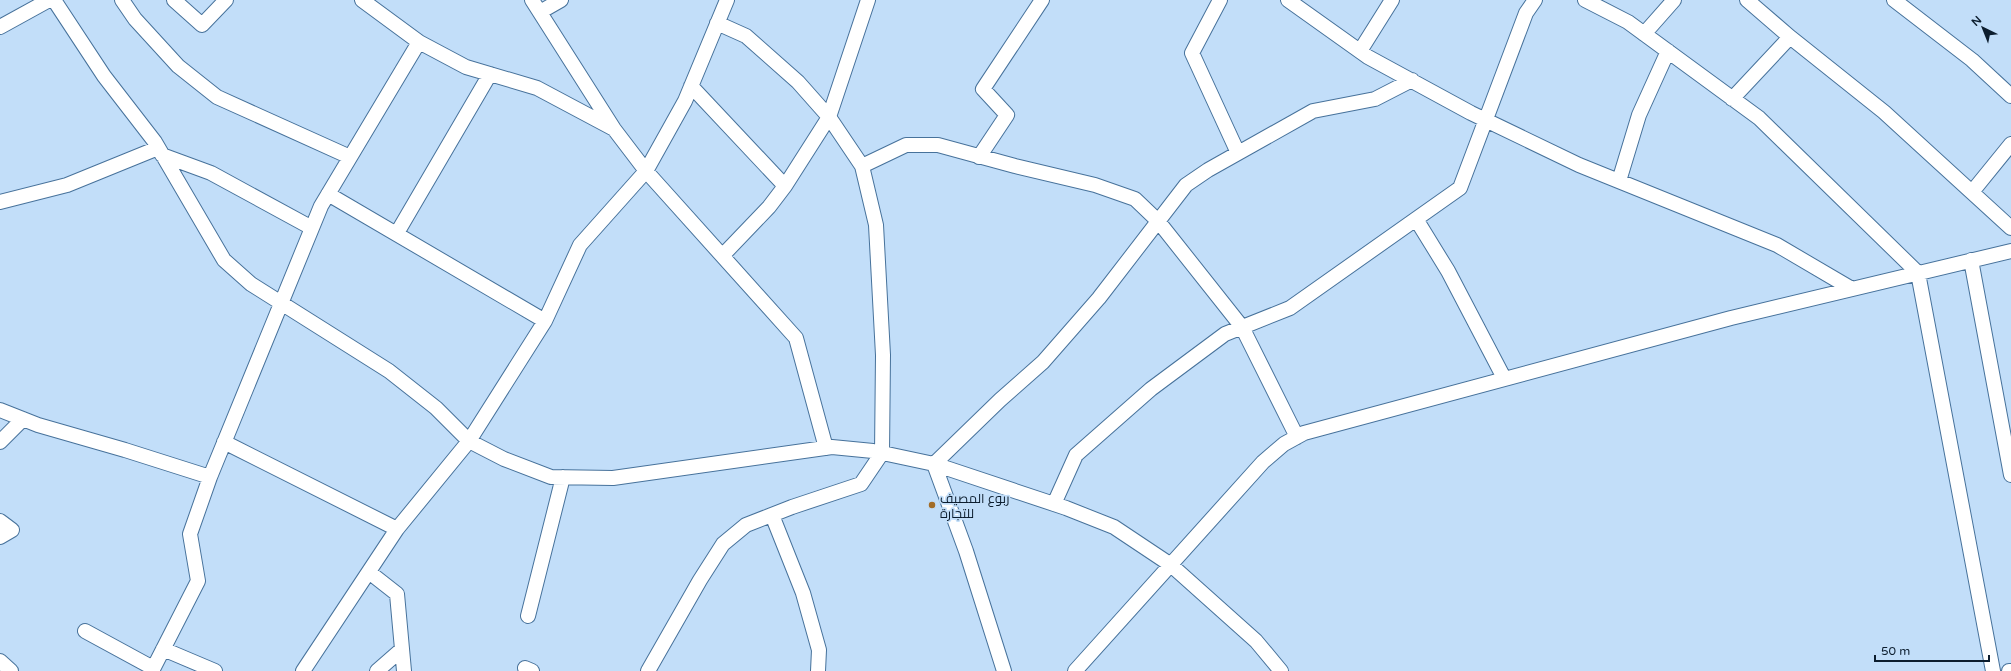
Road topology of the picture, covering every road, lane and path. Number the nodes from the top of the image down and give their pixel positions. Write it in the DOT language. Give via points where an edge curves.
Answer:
graph roads {
  1 [pos="48,0"];
  2 [pos="54,0"];
  3 [pos="122,0"];
  4 [pos="174,0"];
  5 [pos="226,0"];
  6 [pos="362,0"];
  7 [pos="532,0"];
  8 [pos="561,0"];
  9 [pos="727,0"];
  10 [pos="868,0"];
  11 [pos="1042,0"];
  12 [pos="1220,0"];
  13 [pos="1288,0"];
  14 [pos="1392,0"];
  15 [pos="1535,0"];
  16 [pos="1585,0"];
  17 [pos="1674,0"];
  18 [pos="1747,0"];
  19 [pos="1894,0"];
  20 [pos="1604,4"];
  21 [pos="540,12"];
  22 [pos="718,22"];
  23 [pos="0,28"];
  24 [pos="1644,34"];
  25 [pos="1790,37"];
  26 [pos="419,42"];
  27 [pos="1360,51"];
  28 [pos="1668,51"];
  29 [pos="490,74"];
  30 [pos="1412,80"];
  31 [pos="691,86"];
  32 [pos="2011,96"];
  33 [pos="1732,98"];
  34 [pos="829,117"];
  35 [pos="1485,120"];
  36 [pos="614,129"];
  37 [pos="2011,144"];
  38 [pos="160,152"];
  39 [pos="1238,153"];
  40 [pos="350,157"];
  41 [pos="980,157"];
  42 [pos="862,166"];
  43 [pos="646,171"];
  44 [pos="1619,180"];
  45 [pos="786,186"];
  46 [pos="1972,192"];
  47 [pos="328,194"];
  48 [pos="0,202"];
  49 [pos="1416,219"];
  50 [pos="1158,222"];
  51 [pos="312,228"];
  52 [pos="2011,228"];
  53 [pos="397,233"];
  54 [pos="2011,251"];
  55 [pos="723,255"];
  56 [pos="1971,260"];
  57 [pos="1918,273"];
  58 [pos="1852,289"];
  59 [pos="281,303"];
  60 [pos="545,321"];
  61 [pos="1242,327"];
  62 [pos="1504,378"];
  63 [pos="0,410"];
  64 [pos="23,419"];
  65 [pos="1297,437"];
  66 [pos="469,441"];
  67 [pos="0,442"];
  68 [pos="224,442"];
  69 [pos="826,448"];
  70 [pos="882,453"];
  71 [pos="934,464"];
  72 [pos="2011,476"];
  73 [pos="210,477"];
  74 [pos="563,477"];
  75 [pos="1054,504"];
  76 [pos="772,515"];
  77 [pos="0,521"];
  78 [pos="397,529"];
  79 [pos="0,537"];
  80 [pos="1171,564"];
  81 [pos="369,572"];
  82 [pos="528,616"];
  83 [pos="85,631"];
  84 [pos="163,649"];
  85 [pos="401,650"];
  86 [pos="0,661"];
  87 [pos="153,669"];
  88 [pos="11,671"];
  89 [pos="215,671"];
  90 [pos="303,671"];
  91 [pos="377,671"];
  92 [pos="404,671"];
  93 [pos="648,671"];
  94 [pos="818,671"];
  95 [pos="1004,671"];
  96 [pos="1075,671"];
  97 [pos="1281,671"];
  98 [pos="1993,671"];
  1 -- 23 [label="street"];
  2 -- 38 [label="street" via="104,76"];
  3 -- 40 [label="street" via="135,19 178,66 217,97"];
  4 -- 5 [label="street" via="202,25"];
  6 -- 26 [label="street"];
  7 -- 21 [label="street"];
  8 -- 21 [label="street"];
  9 -- 22 [label="street"];
  10 -- 34 [label="street"];
  11 -- 41 [label="street" via="983,89 1007,115"];
  12 -- 39 [label="street" via="1192,53"];
  13 -- 27 [label="street"];
  14 -- 27 [label="street"];
  15 -- 35 [label="street" via="1526,13"];
  16 -- 20 [label="street"];
  17 -- 24 [label="street"];
  18 -- 25 [label="street"];
  19 -- 32 [label="street" via="1972,60"];
  20 -- 24 [label="street"];
  21 -- 36 [label="street"];
  22 -- 31 [label="street"];
  22 -- 34 [label="street" via="746,36 798,82"];
  24 -- 28 [label="street"];
  25 -- 33 [label="street"];
  25 -- 46 [label="street" via="1884,112"];
  26 -- 29 [label="street" via="466,67"];
  26 -- 40 [label="street"];
  27 -- 30 [label="street"];
  28 -- 33 [label="street"];
  28 -- 44 [label="street" via="1639,115"];
  29 -- 36 [label="street" via="537,88"];
  29 -- 53 [label="street"];
  30 -- 35 [label="street"];
  30 -- 39 [label="street" via="1374,99 1312,111"];
  31 -- 43 [label="street"];
  31 -- 45 [label="street"];
  33 -- 57 [label="street" via="1759,118"];
  34 -- 42 [label="street"];
  34 -- 45 [label="street"];
  35 -- 44 [label="street"];
  35 -- 49 [label="street" via="1460,188"];
  36 -- 43 [label="street"];
  37 -- 46 [label="street"];
  38 -- 48 [label="street" via="67,185"];
  38 -- 51 [label="street" via="211,173"];
  38 -- 59 [label="street" via="224,260 252,284"];
  39 -- 50 [label="street" via="1186,185"];
  40 -- 47 [label="street"];
  41 -- 42 [label="street" via="938,145 906,145"];
  41 -- 50 [label="street" via="1095,185 1135,199"];
  42 -- 70 [label="street" via="876,225 883,355"];
  43 -- 55 [label="street"];
  43 -- 60 [label="street" via="580,245"];
  44 -- 58 [label="street" via="1777,245"];
  45 -- 55 [label="street"];
  46 -- 52 [label="street"];
  47 -- 51 [label="street"];
  47 -- 53 [label="street"];
  49 -- 61 [label="street" via="1290,308"];
  49 -- 62 [label="street" via="1448,271"];
  50 -- 61 [label="street"];
  50 -- 71 [label="street" via="1099,298 1043,362"];
  51 -- 59 [label="street"];
  53 -- 60 [label="street"];
  54 -- 56 [label="street"];
  55 -- 69 [label="street" via="796,338"];
  56 -- 57 [label="street"];
  56 -- 72 [label="street"];
  57 -- 58 [label="street"];
  57 -- 98 [label="street"];
  58 -- 62 [label="street"];
  59 -- 66 [label="street" via="389,371 436,408"];
  59 -- 68 [label="street"];
  60 -- 66 [label="street"];
  61 -- 65 [label="street"];
  61 -- 75 [label="street" via="1225,334 1151,389 1076,455"];
  62 -- 65 [label="street"];
  63 -- 64 [label="street"];
  64 -- 67 [label="street"];
  64 -- 73 [label="street"];
  65 -- 80 [label="street" via="1284,444 1263,462"];
  66 -- 74 [label="street" via="510,462 551,477"];
  66 -- 78 [label="street"];
  68 -- 73 [label="street"];
  68 -- 78 [label="street"];
  69 -- 70 [label="street" via="832,446"];
  69 -- 74 [label="street" via="613,478"];
  70 -- 71 [label="street"];
  70 -- 76 [label="street" via="861,484"];
  71 -- 75 [label="street"];
  71 -- 95 [label="street" via="966,552"];
  73 -- 84 [label="street" via="190,534 198,581"];
  74 -- 82 [label="street"];
  75 -- 80 [label="street" via="1114,527"];
  76 -- 93 [label="street" via="746,525 723,544"];
  76 -- 94 [label="street" via="803,592 820,650"];
  77 -- 79 [label="street" via="12,530"];
  78 -- 81 [label="street"];
  80 -- 96 [label="street"];
  80 -- 97 [label="street" via="1256,641"];
  81 -- 85 [label="street" via="397,594"];
  81 -- 90 [label="street"];
  83 -- 87 [label="street"];
  84 -- 87 [label="street"];
  84 -- 89 [label="street"];
  85 -- 91 [label="street"];
  85 -- 92 [label="street"];
  86 -- 88 [label="street"];
}
